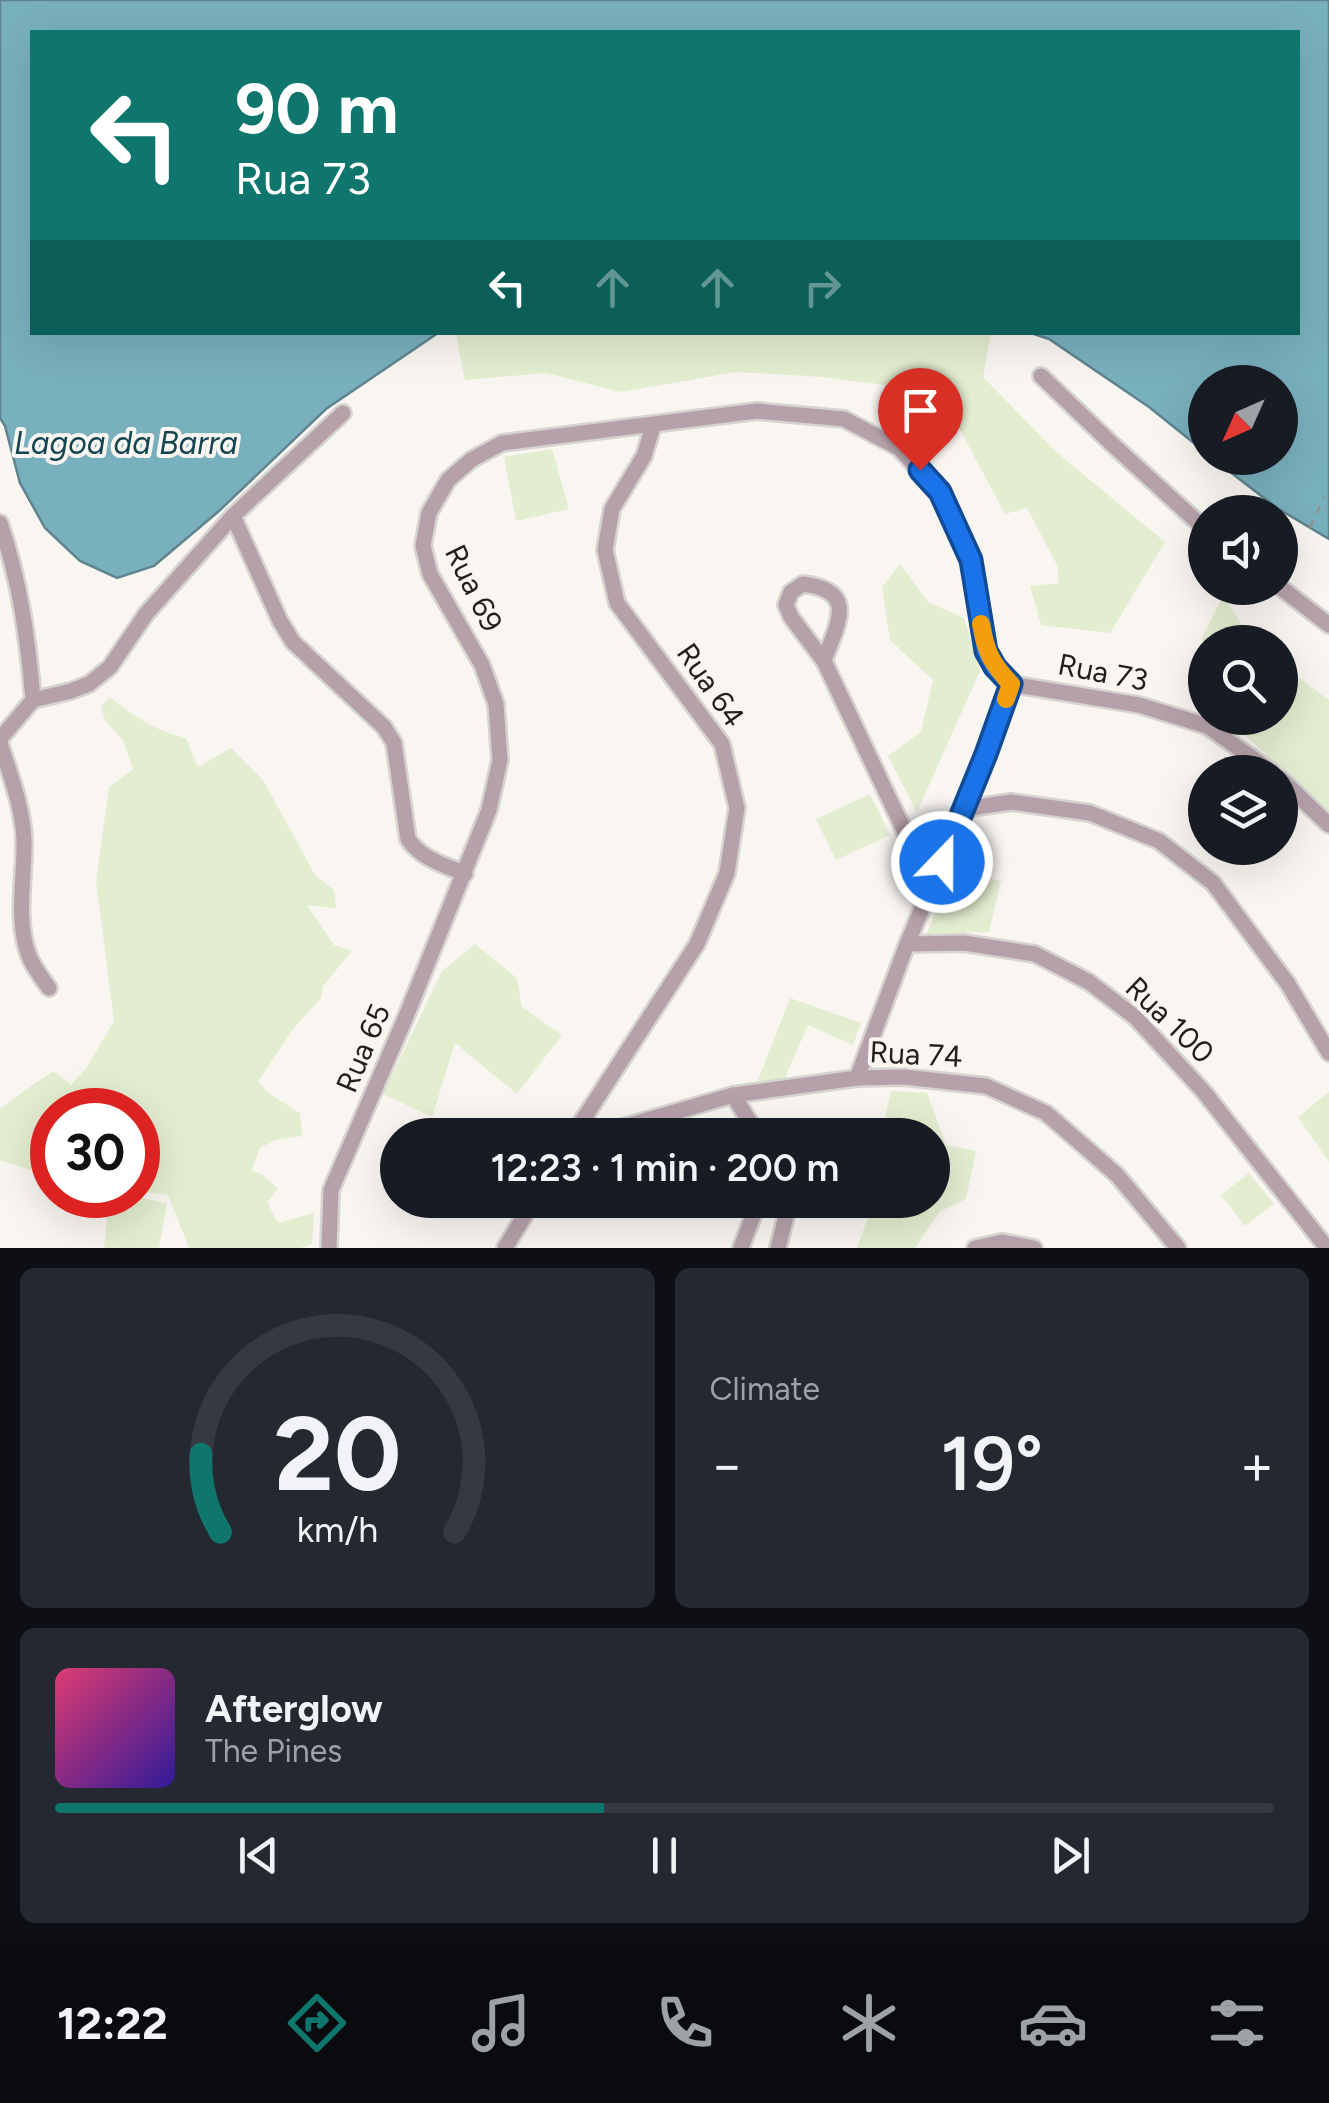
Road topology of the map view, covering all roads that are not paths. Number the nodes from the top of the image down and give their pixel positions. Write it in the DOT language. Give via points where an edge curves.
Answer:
graph roads {
  1 [pos="1041,376"];
  2 [pos="343,413"];
  3 [pos="653,426"];
  4 [pos="1188,514"];
  5 [pos="233,516"];
  6 [pos="0,523"];
  7 [pos="1298,601"];
  8 [pos="1329,625"];
  9 [pos="824,661"];
  10 [pos="1011,684"];
  11 [pos="32,700"];
  12 [pos="0,741"];
  13 [pos="1248,755"];
  14 [pos="1298,795"];
  15 [pos="963,809"];
  16 [pos="1329,825"];
  17 [pos="465,874"];
  18 [pos="931,888"];
  19 [pos="907,944"];
  20 [pos="49,988"];
  21 [pos="1329,1053"];
  22 [pos="856,1078"];
  23 [pos="733,1095"];
  24 [pos="585,1118"];
  25 [pos="654,1118"];
  26 [pos="747,1118"];
  27 [pos="523,1218"];
  28 [pos="752,1218"];
  29 [pos="786,1218"];
  30 [pos="329,1248"];
  31 [pos="505,1248"];
  32 [pos="740,1248"];
  33 [pos="778,1248"];
  34 [pos="975,1248"];
  35 [pos="1034,1248"];
  36 [pos="1178,1248"];
  37 [pos="1327,1248"];
  1 -- 4 [label="street"];
  2 -- 5 [label="street"];
  3 -- 10 [label="street, Rua 73" via="757,411 844,419 899,448 940,492 971,560 986,651"];
  3 -- 17 [label="street, Rua 69" via="502,444 448,480 429,513 423,546 430,574 482,665 496,704 500,760"];
  3 -- 24 [label="street, Rua 64" via="644,456 612,509 605,550 617,603 722,744 737,808 727,874 696,944"];
  5 -- 11 [label="street" via="146,614 110,668 71,692"];
  5 -- 17 [label="street" via="293,642 394,743 408,840 424,856"];
  6 -- 11 [label="street" via="21,600"];
  7 -- 8 [label="street"];
  9 -- 9 [label="street" via="840,616 836,596 824,586 803,584 786,605"];
  9 -- 18 [label="street"];
  10 -- 13 [label="street, Rua 73" via="1139,705 1206,726"];
  10 -- 15 [label="street"];
  11 -- 12 [label="street"];
  12 -- 20 [label="street" via="22,821 26,945"];
  14 -- 16 [label="street"];
  15 -- 18 [label="street"];
  15 -- 21 [label="street" via="1011,802 1090,813 1159,841 1213,883 1288,984"];
  17 -- 30 [label="street, Rua 65" via="332,1190"];
  18 -- 19 [label="street"];
  19 -- 22 [label="street"];
  19 -- 37 [label="street, Rua 100" via="964,943 1034,954 1090,982 1135,1017 1204,1092"];
  22 -- 23 [label="street, Rua 74"];
  22 -- 36 [label="street, Rua 74" via="986,1086 1046,1113 1118,1175"];
  23 -- 25 [label="street, Rua 74"];
  23 -- 26 [label="street"];
  27 -- 31 [label="street"];
  28 -- 32 [label="street"];
  29 -- 33 [label="street"];
  34 -- 35 [label="street" via="1002,1242"];
}
